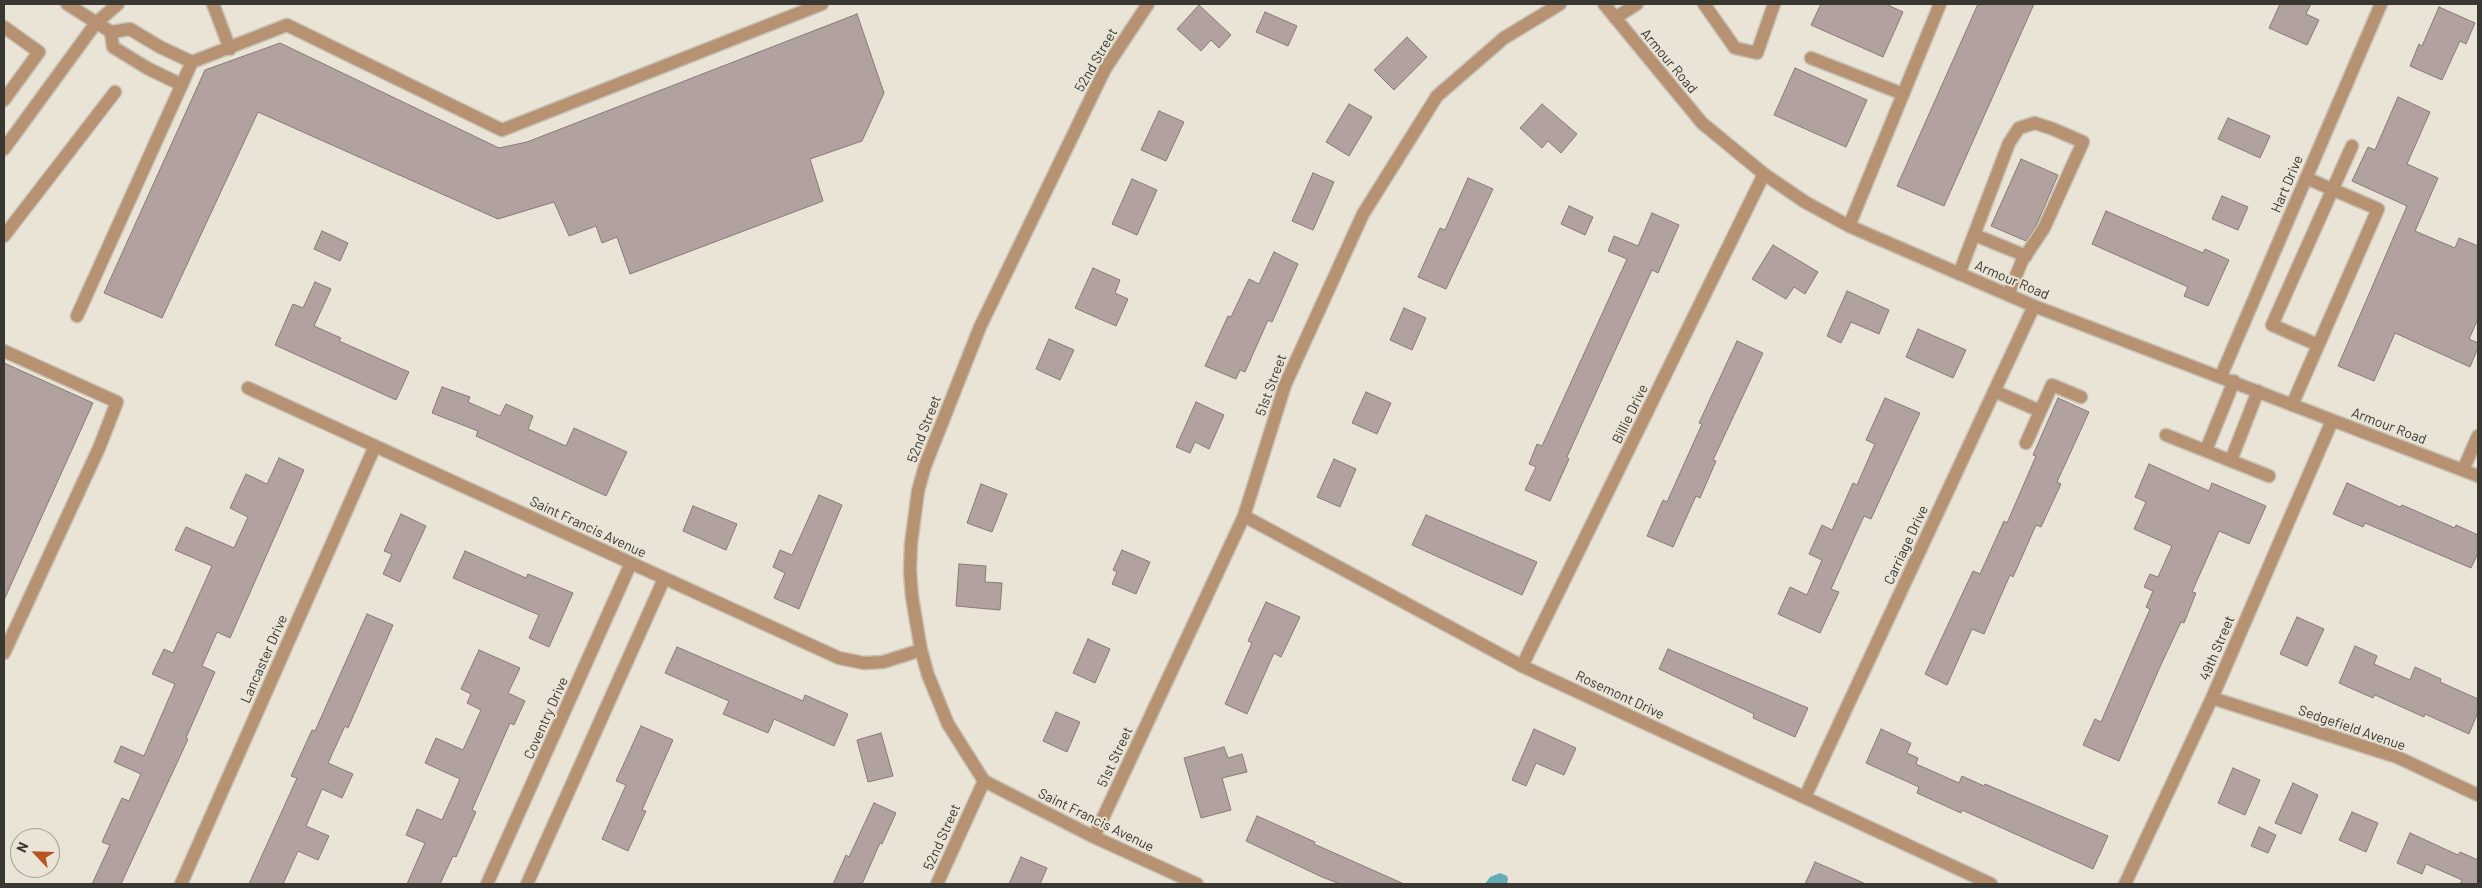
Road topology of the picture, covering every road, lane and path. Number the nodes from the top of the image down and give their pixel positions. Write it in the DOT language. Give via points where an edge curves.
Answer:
graph roads {
  1 [pos="67,4"];
  2 [pos="118,4"];
  3 [pos="213,4"];
  4 [pos="822,4"];
  5 [pos="1148,4"];
  6 [pos="1560,4"];
  7 [pos="1604,4"];
  8 [pos="1637,4"];
  9 [pos="1704,4"];
  10 [pos="1774,4"];
  11 [pos="1940,4"];
  12 [pos="2380,4"];
  13 [pos="799,8"];
  14 [pos="1615,18"];
  15 [pos="96,23"];
  16 [pos="4,27"];
  17 [pos="111,32"];
  18 [pos="230,49"];
  19 [pos="1811,58"];
  20 [pos="192,62"];
  21 [pos="182,85"];
  22 [pos="115,92"];
  23 [pos="1903,94"];
  24 [pos="4,100"];
  25 [pos="2352,146"];
  26 [pos="4,149"];
  27 [pos="1764,174"];
  28 [pos="2306,178"];
  29 [pos="2333,189"];
  30 [pos="1849,226"];
  31 [pos="1974,235"];
  32 [pos="4,236"];
  33 [pos="2026,256"];
  34 [pos="1959,274"];
  35 [pos="2008,295"];
  36 [pos="2034,306"];
  37 [pos="77,316"];
  38 [pos="2318,346"];
  39 [pos="4,351"];
  40 [pos="2221,376"];
  41 [pos="2234,381"];
  42 [pos="248,388"];
  43 [pos="2258,391"];
  44 [pos="1994,392"];
  45 [pos="2081,397"];
  46 [pos="2292,404"];
  47 [pos="2040,411"];
  48 [pos="2332,421"];
  49 [pos="2166,435"];
  50 [pos="2478,436"];
  51 [pos="2026,443"];
  52 [pos="375,446"];
  53 [pos="2206,450"];
  54 [pos="2231,460"];
  55 [pos="2463,470"];
  56 [pos="2269,476"];
  57 [pos="2478,476"];
  58 [pos="1244,516"];
  59 [pos="631,563"];
  60 [pos="664,579"];
  61 [pos="921,650"];
  62 [pos="4,653"];
  63 [pos="1522,666"];
  64 [pos="2212,698"];
  65 [pos="984,781"];
  66 [pos="2478,795"];
  67 [pos="1805,797"];
  68 [pos="1094,838"];
  69 [pos="181,884"];
  70 [pos="488,884"];
  71 [pos="527,884"];
  72 [pos="938,884"];
  73 [pos="1196,884"];
  74 [pos="1991,884"];
  75 [pos="2125,884"];
  1 -- 15 [label="street"];
  2 -- 15 [label="street"];
  3 -- 18 [label="street"];
  4 -- 13 [label="street"];
  5 -- 61 [label="street, 52nd Street" via="1105,69 980,327 925,466 911,544 912,597"];
  6 -- 58 [label="street, 51st Street" via="1504,38 1437,96 1368,206 1285,385"];
  7 -- 14 [label="street, Armour Road"];
  8 -- 14 [label="street"];
  9 -- 10 [label="street" via="1735,48 1757,53"];
  11 -- 23 [label="street"];
  12 -- 28 [label="street, Hart Drive"];
  13 -- 18 [label="street" via="502,130 287,25"];
  14 -- 27 [label="street, Armour Road" via="1702,124"];
  15 -- 17 [label="street"];
  15 -- 26 [label="street"];
  16 -- 24 [label="street" via="39,52"];
  17 -- 20 [label="street" via="130,29"];
  17 -- 21 [label="street" via="113,47"];
  18 -- 20 [label="street"];
  19 -- 23 [label="street"];
  20 -- 21 [label="street"];
  21 -- 37 [label="street"];
  22 -- 32 [label="street"];
  23 -- 30 [label="street"];
  25 -- 29 [label="street"];
  27 -- 30 [label="street, Armour Road"];
  27 -- 63 [label="street, Billie Drive"];
  28 -- 29 [label="street"];
  28 -- 40 [label="street, Hart Drive"];
  29 -- 38 [label="street" via="2378,209"];
  29 -- 38 [label="street" via="2272,326"];
  30 -- 34 [label="street, Armour Road"];
  31 -- 33 [label="street"];
  31 -- 33 [label="street" via="2002,160 2019,128 2035,122 2053,128 2083,142 2044,228"];
  31 -- 34 [label="street"];
  33 -- 35 [label="street"];
  34 -- 35 [label="street, Armour Road"];
  35 -- 36 [label="street, Armour Road"];
  36 -- 40 [label="street, Armour Road"];
  36 -- 44 [label="street, Carriage Drive"];
  38 -- 46 [label="street"];
  39 -- 62 [label="street" via="117,402"];
  40 -- 41 [label="street, Armour Road"];
  41 -- 43 [label="street, Armour Road"];
  41 -- 53 [label="street"];
  42 -- 52 [label="street, Saint Francis Avenue"];
  43 -- 46 [label="street, Armour Road"];
  43 -- 54 [label="street"];
  44 -- 47 [label="street"];
  44 -- 67 [label="street, Carriage Drive"];
  45 -- 47 [label="street" via="2052,385"];
  46 -- 48 [label="street, Armour Road"];
  47 -- 51 [label="street"];
  48 -- 55 [label="street, Armour Road"];
  48 -- 64 [label="street, 49th Street"];
  49 -- 53 [label="street"];
  50 -- 55 [label="street"];
  52 -- 59 [label="street, Saint Francis Avenue"];
  52 -- 69 [label="street, Lancaster Drive"];
  53 -- 54 [label="street"];
  54 -- 56 [label="street"];
  55 -- 57 [label="street, Armour Road"];
  58 -- 63 [label="street, Rosemont Drive"];
  58 -- 68 [label="street, 51st Street"];
  59 -- 60 [label="street, Saint Francis Avenue"];
  59 -- 70 [label="street, Coventry Drive"];
  60 -- 61 [label="street, Saint Francis Avenue" via="839,658 864,664 883,662"];
  60 -- 71 [label="street"];
  61 -- 65 [label="street, 52nd Street" via="948,724"];
  63 -- 67 [label="street, Rosemont Drive"];
  64 -- 66 [label="street, Sedgefield Avenue" via="2397,757"];
  64 -- 75 [label="street, 49th Street"];
  65 -- 68 [label="street, Saint Francis Avenue"];
  65 -- 72 [label="street, 52nd Street"];
  67 -- 74 [label="street, Rosemont Drive"];
  68 -- 73 [label="street, Saint Francis Avenue"];
}
